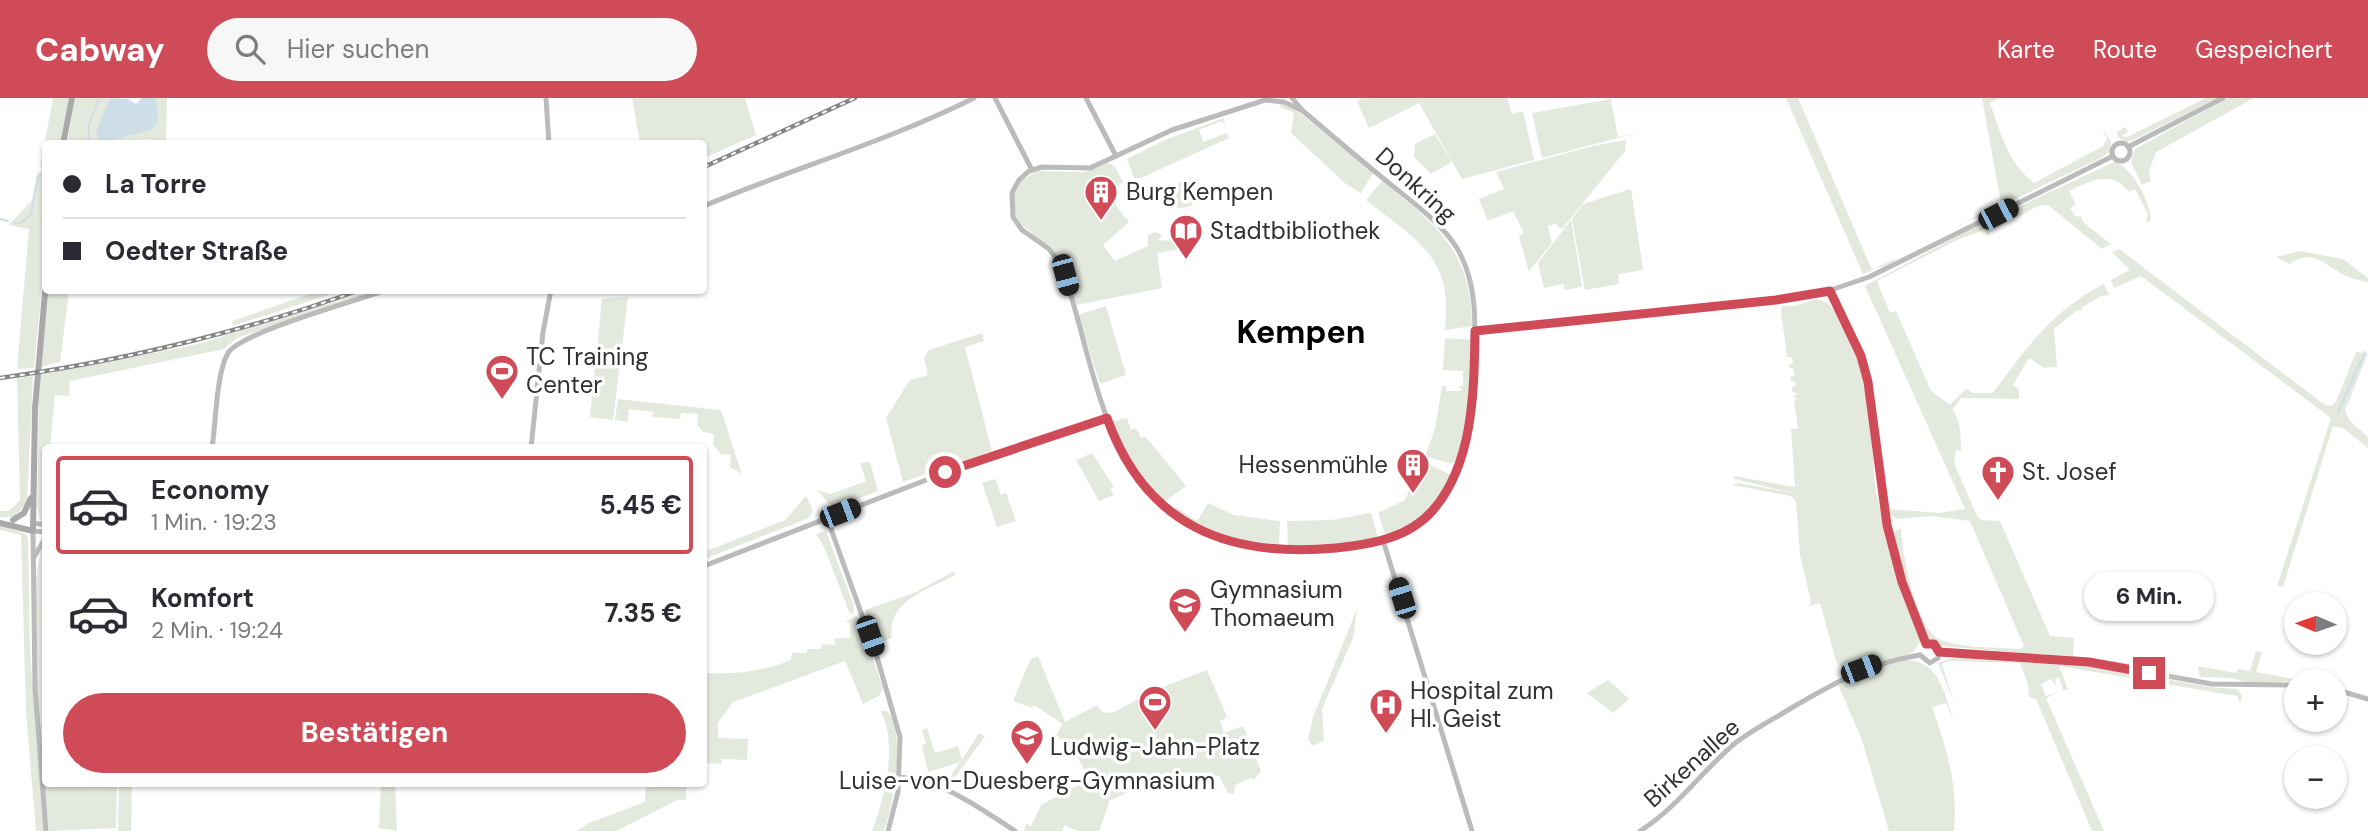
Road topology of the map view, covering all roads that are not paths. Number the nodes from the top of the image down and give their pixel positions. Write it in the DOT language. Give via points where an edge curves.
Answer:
graph roads {
  1 [pos="72,98"];
  2 [pos="546,98"];
  3 [pos="974,98"];
  4 [pos="995,98"];
  5 [pos="1086,98"];
  6 [pos="1293,98"];
  7 [pos="2224,98"];
  8 [pos="1267,99"];
  9 [pos="1303,111"];
  10 [pos="64,140"];
  11 [pos="549,140"];
  12 [pos="2128,147"];
  13 [pos="1116,156"];
  14 [pos="2113,156"];
  15 [pos="1031,170"];
  16 [pos="707,205"];
  17 [pos="1830,291"];
  18 [pos="45,294"];
  19 [pos="375,294"];
  20 [pos="551,294"];
  21 [pos="1475,331"];
  22 [pos="1107,418"];
  23 [pos="213,444"];
  24 [pos="531,444"];
  25 [pos="33,493"];
  26 [pos="827,518"];
  27 [pos="13,520"];
  28 [pos="0,521"];
  29 [pos="33,523"];
  30 [pos="42,524"];
  31 [pos="33,531"];
  32 [pos="42,534"];
  33 [pos="1383,540"];
  34 [pos="42,542"];
  35 [pos="33,559"];
  36 [pos="707,565"];
  37 [pos="1926,644"];
  38 [pos="1939,652"];
  39 [pos="1920,655"];
  40 [pos="2284,685"];
  41 [pos="2347,693"];
  42 [pos="2368,699"];
  43 [pos="900,777"];
  44 [pos="42,779"];
  45 [pos="43,787"];
  46 [pos="46,831"];
  47 [pos="888,831"];
  48 [pos="1015,831"];
  49 [pos="1472,831"];
  50 [pos="1640,831"];
  1 -- 10 [label="main road"];
  2 -- 11 [label="main road"];
  3 -- 16 [label="main road" via="909,130"];
  4 -- 15 [label="main road"];
  5 -- 13 [label="main road"];
  6 -- 9 [label="main road, Donkring"];
  7 -- 12 [label="main road"];
  8 -- 9 [label="main road, Donkring"];
  8 -- 13 [label="main road" via="1172,130"];
  9 -- 21 [label="main road, Donkring" via="1448,235 1469,277"];
  12 -- 14 [label="main road" via="2116,144"];
  12 -- 14 [label="main road" via="2125,160"];
  13 -- 15 [label="main road" via="1086,169"];
  14 -- 17 [label="main road" via="1869,277"];
  15 -- 22 [label="main road, Donkring" via="1014,188 1012,212 1021,230 1054,253 1061,265"];
  17 -- 21 [label="main road"];
  17 -- 37 [label="main road" via="1861,356 1887,525"];
  18 -- 25 [label="main road"];
  19 -- 23 [label="main road" via="234,346 223,370"];
  20 -- 24 [label="main road"];
  21 -- 33 [label="main road, Donkring" via="1464,446 1445,493 1419,523"];
  22 -- 26 [label="main road"];
  22 -- 33 [label="main road, Donkring" via="1142,482 1167,508 1204,533 1231,543 1271,548 1323,549"];
  25 -- 27 [label="main road" via="24,513"];
  25 -- 29 [label="main road"];
  26 -- 36 [label="main road"];
  26 -- 43 [label="main road" via="890,699 900,737"];
  27 -- 28 [label="main road"];
  27 -- 29 [label="main road"];
  28 -- 31 [label="main road"];
  29 -- 30 [label="main road"];
  29 -- 31 [label="main road"];
  31 -- 32 [label="main road"];
  31 -- 35 [label="main road"];
  33 -- 49 [label="main road"];
  34 -- 35 [label="main road"];
  35 -- 44 [label="main road"];
  37 -- 38 [label="main road" via="1934,644"];
  37 -- 39 [label="main road"];
  38 -- 39 [label="main road" via="1930,663"];
  38 -- 40 [label="main road" via="2089,662 2212,684"];
  39 -- 50 [label="main road, Birkenallee" via="1854,672 1754,730 1724,754 1673,808"];
  41 -- 42 [label="main road"];
  43 -- 47 [label="main road"];
  43 -- 48 [label="main road" via="927,780 948,789"];
  45 -- 46 [label="main road"];
}
